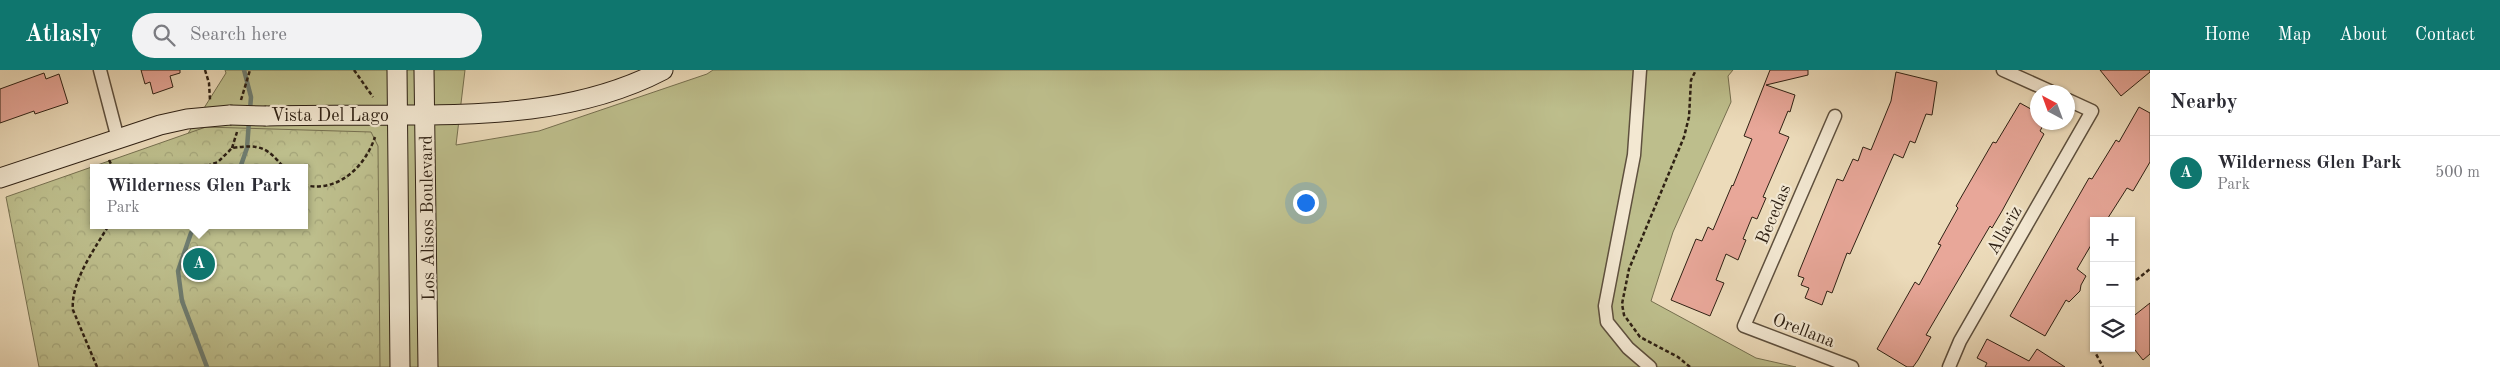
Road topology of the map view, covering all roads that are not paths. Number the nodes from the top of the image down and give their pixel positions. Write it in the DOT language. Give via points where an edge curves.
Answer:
graph roads {
  1 [pos="100,70"];
  2 [pos="397,70"];
  3 [pos="424,70"];
  4 [pos="663,70"];
  5 [pos="1640,70"];
  6 [pos="2003,70"];
  7 [pos="2036,85"];
  8 [pos="2075,103"];
  9 [pos="398,115"];
  10 [pos="424,115"];
  11 [pos="1835,116"];
  12 [pos="118,139"];
  13 [pos="0,178"];
  14 [pos="1744,326"];
  15 [pos="400,367"];
  16 [pos="428,367"];
  17 [pos="1650,367"];
  18 [pos="1852,367"];
  19 [pos="1949,367"];
  1 -- 12 [label="street"];
  2 -- 9 [label="street, Los Alisos Boulevard"];
  3 -- 10 [label="street, Los Alisos Boulevard"];
  4 -- 10 [label="street, Vista Del Lago" via="622,87 547,107 488,114"];
  5 -- 17 [label="street" via="1634,154 1605,306 1607,322 1628,348"];
  6 -- 7 [label="street"];
  8 -- 19 [label="street, Allariz" via="2092,111 1960,341"];
  9 -- 10 [label="street, Vista Del Lago"];
  9 -- 12 [label="street, Vista Del Lago, bridge" via="230,115 187,119"];
  9 -- 15 [label="street, Los Alisos Boulevard"];
  10 -- 16 [label="street, Los Alisos Boulevard"];
  11 -- 14 [label="street, Becedas"];
  12 -- 13 [label="street, Vista Del Lago"];
  14 -- 18 [label="street, Orellana"];
}
